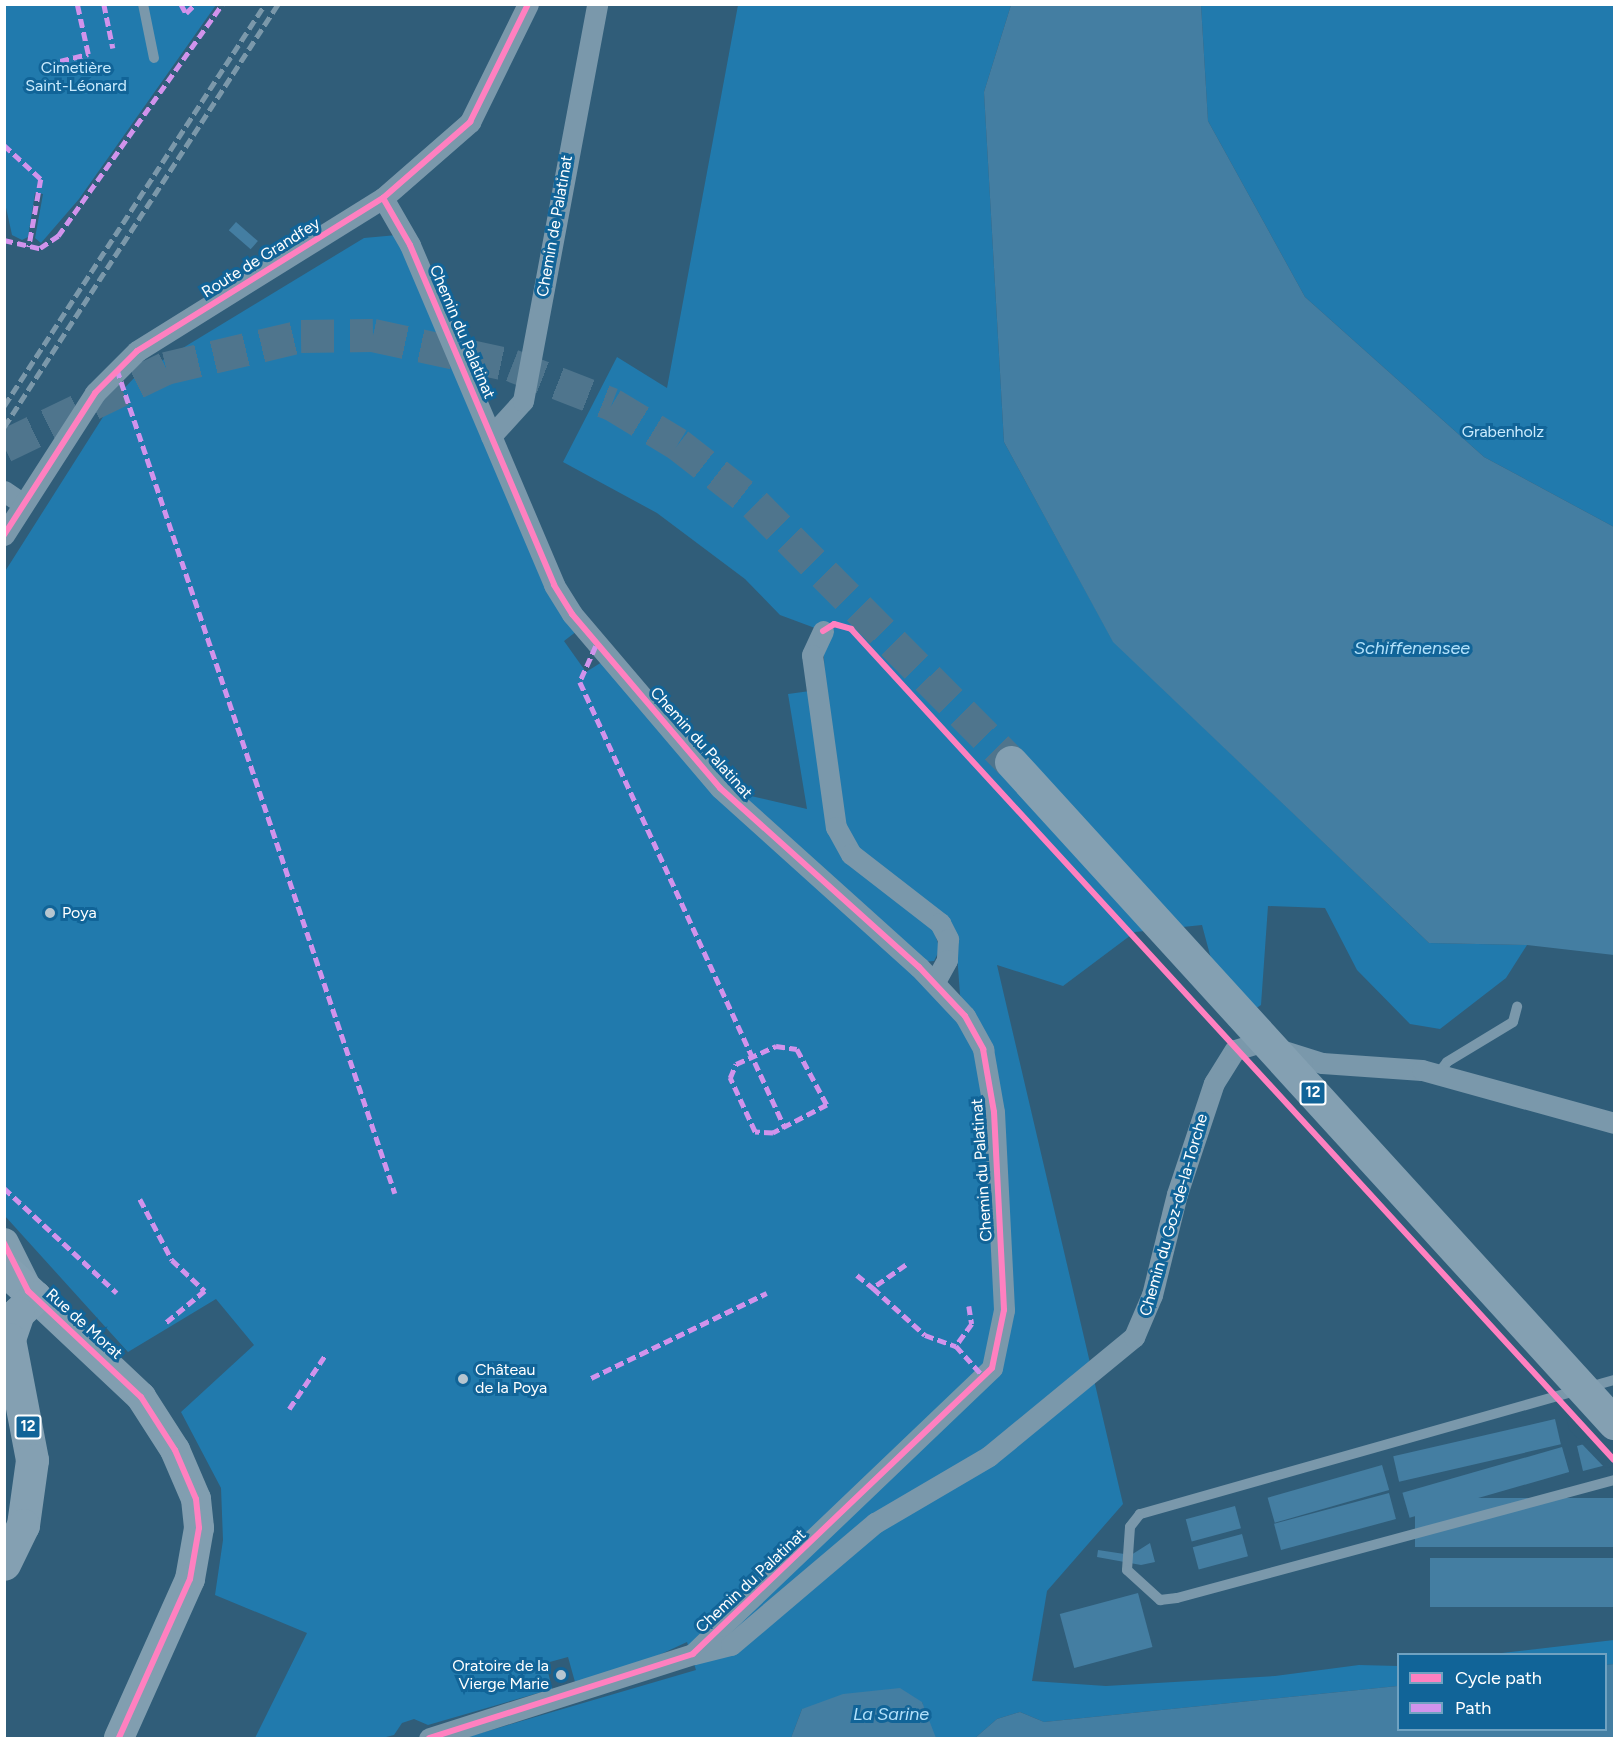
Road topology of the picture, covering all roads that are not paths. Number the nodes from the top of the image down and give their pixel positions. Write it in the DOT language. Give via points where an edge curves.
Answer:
graph roads {
  1 [pos="143,4"];
  2 [pos="528,4"];
  3 [pos="597,4"];
  4 [pos="154,58"];
  5 [pos="383,198"];
  6 [pos="491,436"];
  7 [pos="4,491"];
  8 [pos="23,504"];
  9 [pos="4,535"];
  10 [pos="823,632"];
  11 [pos="1011,762"];
  12 [pos="935,982"];
  13 [pos="1517,1008"];
  14 [pos="1437,1075"];
  15 [pos="1614,1123"];
  16 [pos="4,1244"];
  17 [pos="4,1269"];
  18 [pos="22,1289"];
  19 [pos="1614,1380"];
  20 [pos="1614,1423"];
  21 [pos="1614,1480"];
  22 [pos="4,1564"];
  23 [pos="693,1654"];
  24 [pos="119,1738"];
  25 [pos="429,1738"];
  1 -- 4 [label="lane"];
  2 -- 5 [label="street, Route de Grandfey" via="470,122"];
  3 -- 6 [label="street, Chemin de Palatinat" via="523,400"];
  5 -- 6 [label="street, Chemin du Palatinat" via="410,245"];
  5 -- 8 [label="street, Route de Grandfey" via="136,351 95,393"];
  6 -- 12 [label="street, Chemin du Palatinat" via="554,585 596,646 720,788"];
  7 -- 8 [label="street"];
  8 -- 9 [label="street, Route de Grandfey"];
  10 -- 12 [label="street" via="812,655 836,827 851,854 940,923 948,939 947,960"];
  11 -- 20 [label="main road, 12, bridge"];
  12 -- 23 [label="street, Chemin du Palatinat" via="965,1016 983,1049 994,1124 1004,1310 1000,1351 992,1368 950,1412"];
  13 -- 14 [label="lane" via="1513,1022 1447,1062"];
  14 -- 15 [label="street, Chemin du Goz-de-la-Torche"];
  14 -- 23 [label="street, Chemin du Goz-de-la-Torche" via="1407,1067 1322,1063 1258,1043 1235,1050 1214,1083 1177,1194 1152,1296 1134,1338 989,1456 875,1523 731,1645"];
  16 -- 18 [label="main road, Rue de Morat"];
  17 -- 18 [label="main road"];
  18 -- 22 [label="main road, 12" via="9,1339 32,1460 23,1525"];
  18 -- 24 [label="main road, Rue de Morat" via="109,1363 156,1418 196,1499 197,1554 179,1607"];
  19 -- 21 [label="lane" via="1140,1514 1130,1527 1127,1570 1160,1600 1178,1598"];
  23 -- 25 [label="street, Chemin du Palatinat"];
}
